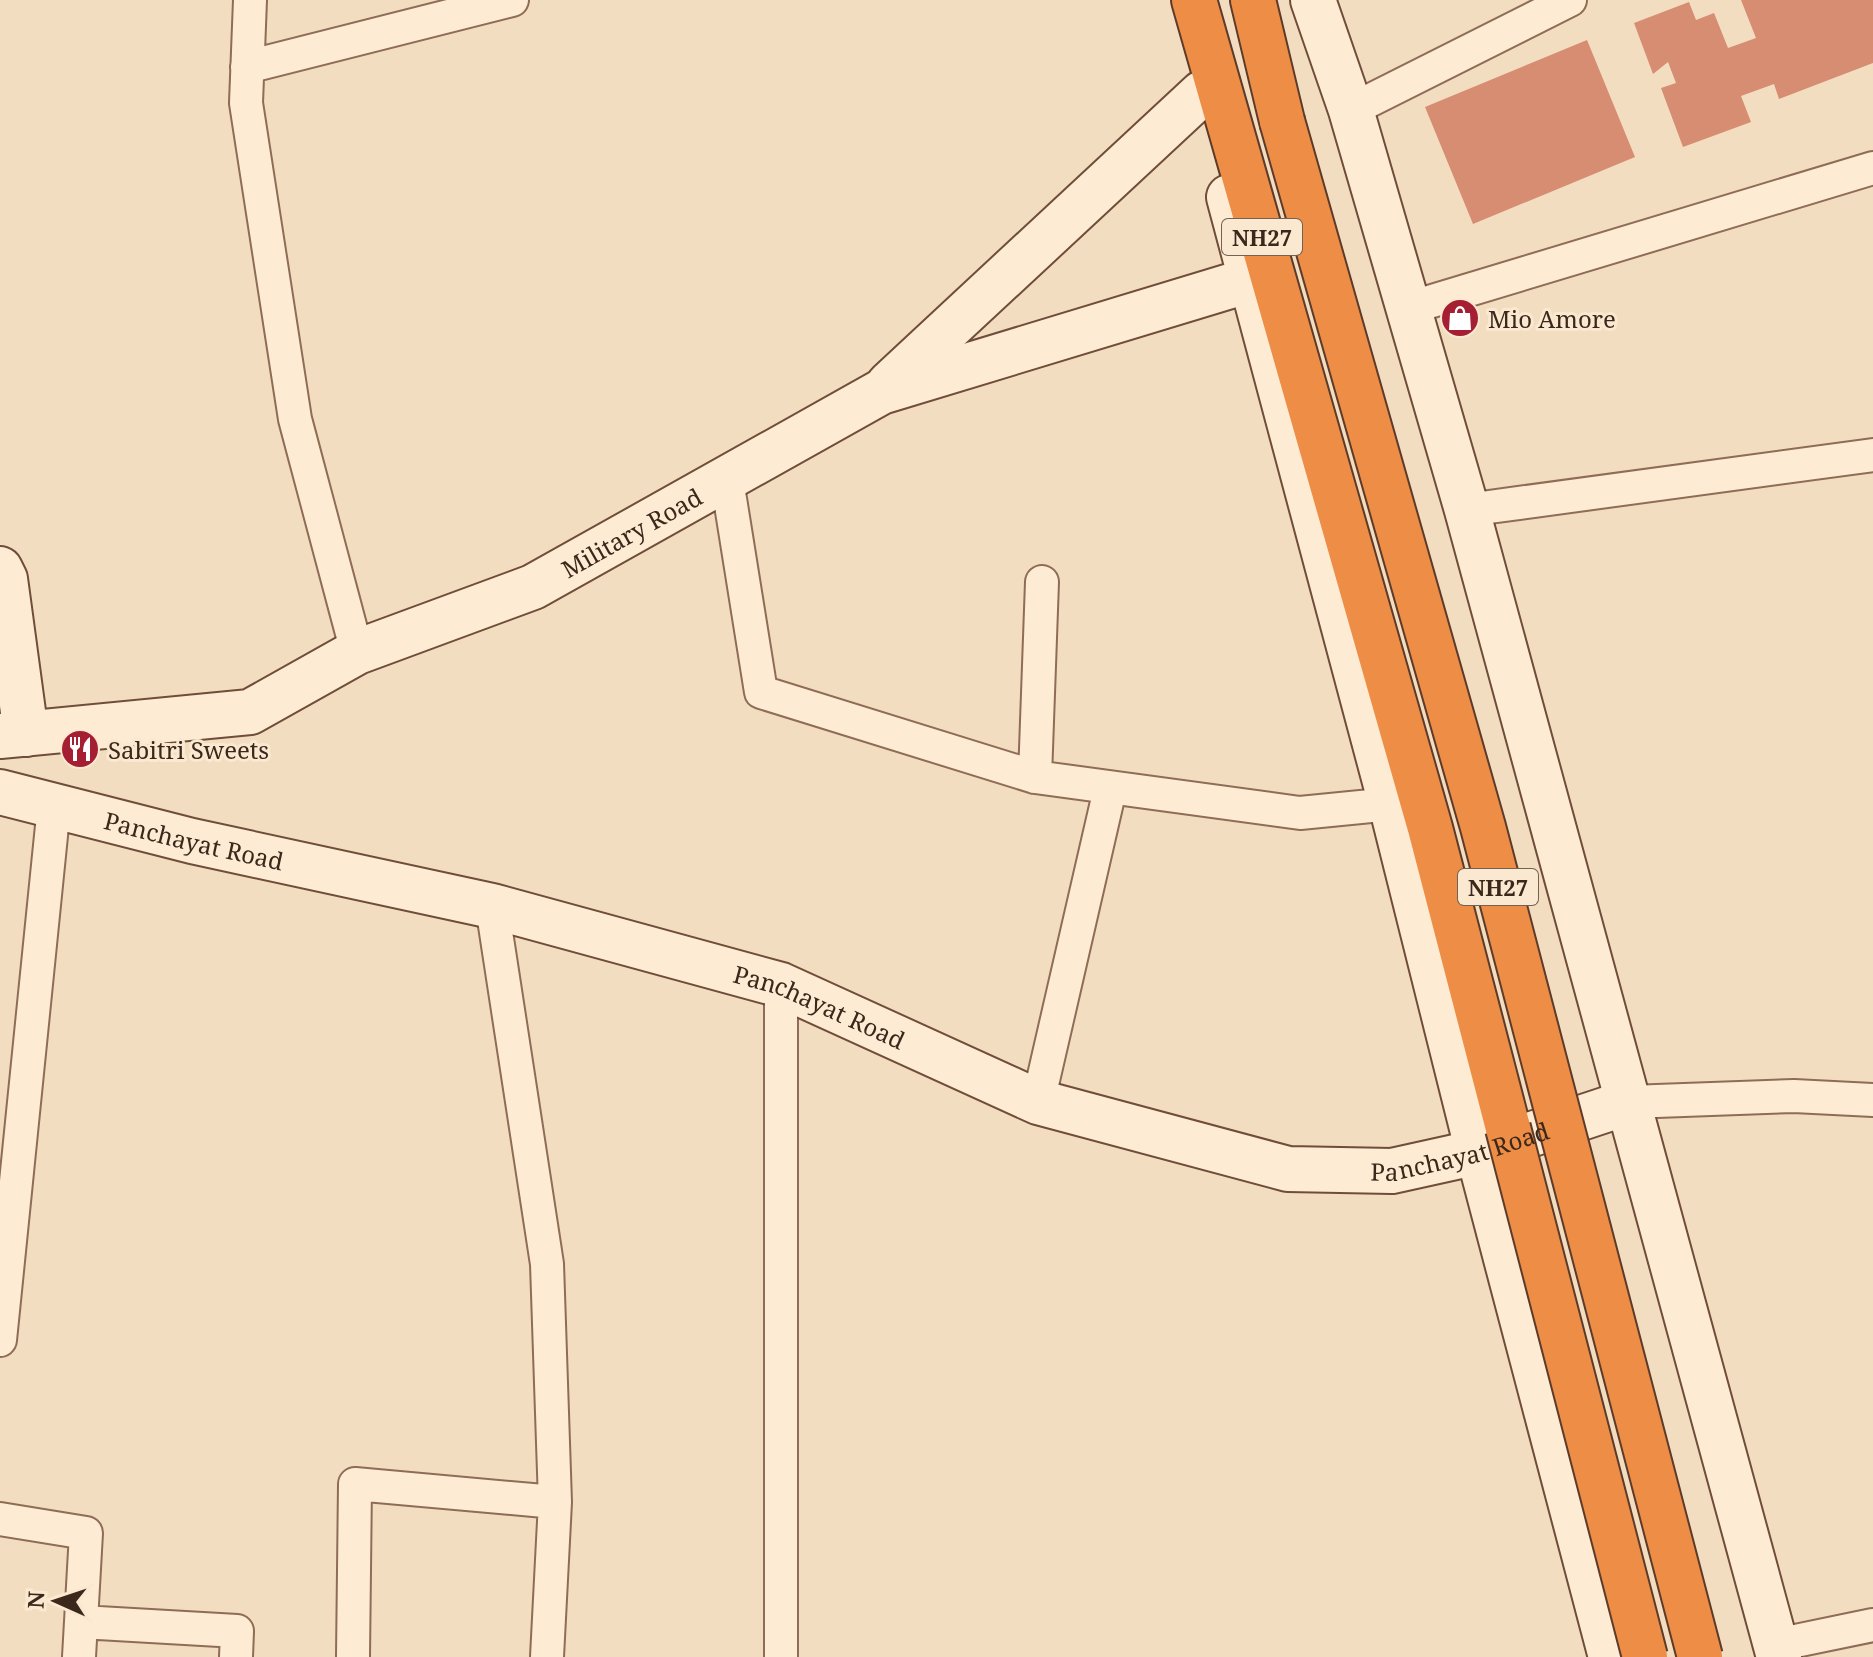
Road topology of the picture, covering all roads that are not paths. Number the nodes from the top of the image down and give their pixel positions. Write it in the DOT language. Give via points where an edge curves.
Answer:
graph roads {
  1 [pos="250,0"];
  2 [pos="512,0"];
  3 [pos="1181,0"];
  4 [pos="1194,0"];
  5 [pos="1253,0"];
  6 [pos="1313,0"];
  7 [pos="1570,0"];
  8 [pos="247,67"];
  9 [pos="1202,93"];
  10 [pos="1351,110"];
  11 [pos="1873,168"];
  12 [pos="1250,280"];
  13 [pos="1409,308"];
  14 [pos="881,392"];
  15 [pos="1873,455"];
  16 [pos="727,480"];
  17 [pos="1467,510"];
  18 [pos="0,569"];
  19 [pos="1042,582"];
  20 [pos="357,652"];
  21 [pos="13,735"];
  22 [pos="1035,777"];
  23 [pos="1110,789"];
  24 [pos="0,792"];
  25 [pos="1391,804"];
  26 [pos="54,806"];
  27 [pos="492,906"];
  28 [pos="781,985"];
  29 [pos="1873,1100"];
  30 [pos="1038,1102"];
  31 [pos="1629,1102"];
  32 [pos="1478,1152"];
  33 [pos="0,1340"];
  34 [pos="555,1502"];
  35 [pos="0,1519"];
  36 [pos="81,1622"];
  37 [pos="1873,1625"];
  38 [pos="1777,1651"];
  39 [pos="79,1657"];
  40 [pos="236,1657"];
  41 [pos="353,1657"];
  42 [pos="547,1657"];
  43 [pos="781,1657"];
  44 [pos="1611,1657"];
  45 [pos="1645,1657"];
  46 [pos="1700,1657"];
  1 -- 8 [label="street"];
  2 -- 8 [label="street"];
  3 -- 9 [label="street"];
  4 -- 45 [label="highway, NH27, bridge" via="1430,828"];
  5 -- 46 [label="highway, NH27, bridge" via="1282,121 1483,827"];
  6 -- 10 [label="street"];
  7 -- 10 [label="street"];
  8 -- 20 [label="street" via="246,103 295,419"];
  9 -- 12 [label="street"];
  9 -- 14 [label="street"];
  10 -- 13 [label="street"];
  11 -- 13 [label="street"];
  12 -- 14 [label="street, Military Road"];
  12 -- 25 [label="street"];
  13 -- 17 [label="street"];
  14 -- 16 [label="street, Military Road"];
  15 -- 17 [label="street"];
  16 -- 20 [label="street, Military Road" via="533,587"];
  16 -- 22 [label="street" via="761,692"];
  17 -- 31 [label="street"];
  18 -- 21 [label="street" via="5,579"];
  19 -- 22 [label="street"];
  20 -- 21 [label="street, Military Road" via="250,712"];
  22 -- 23 [label="street"];
  23 -- 25 [label="street" via="1300,813"];
  23 -- 30 [label="street"];
  24 -- 26 [label="street, Panchayat Road"];
  25 -- 32 [label="street"];
  26 -- 27 [label="street, Panchayat Road"];
  26 -- 33 [label="street"];
  27 -- 28 [label="street, Panchayat Road"];
  27 -- 34 [label="street" via="547,1264"];
  28 -- 30 [label="street, Panchayat Road"];
  28 -- 43 [label="street"];
  29 -- 31 [label="street" via="1794,1096"];
  30 -- 32 [label="street, Panchayat Road" via="1288,1169 1392,1171"];
  31 -- 32 [label="street, Panchayat Road"];
  31 -- 38 [label="street"];
  32 -- 44 [label="street"];
  34 -- 41 [label="street" via="355,1484"];
  34 -- 42 [label="street"];
  35 -- 36 [label="street" via="86,1533"];
  36 -- 39 [label="street"];
  36 -- 40 [label="street" via="237,1631"];
  37 -- 38 [label="street"];
}
